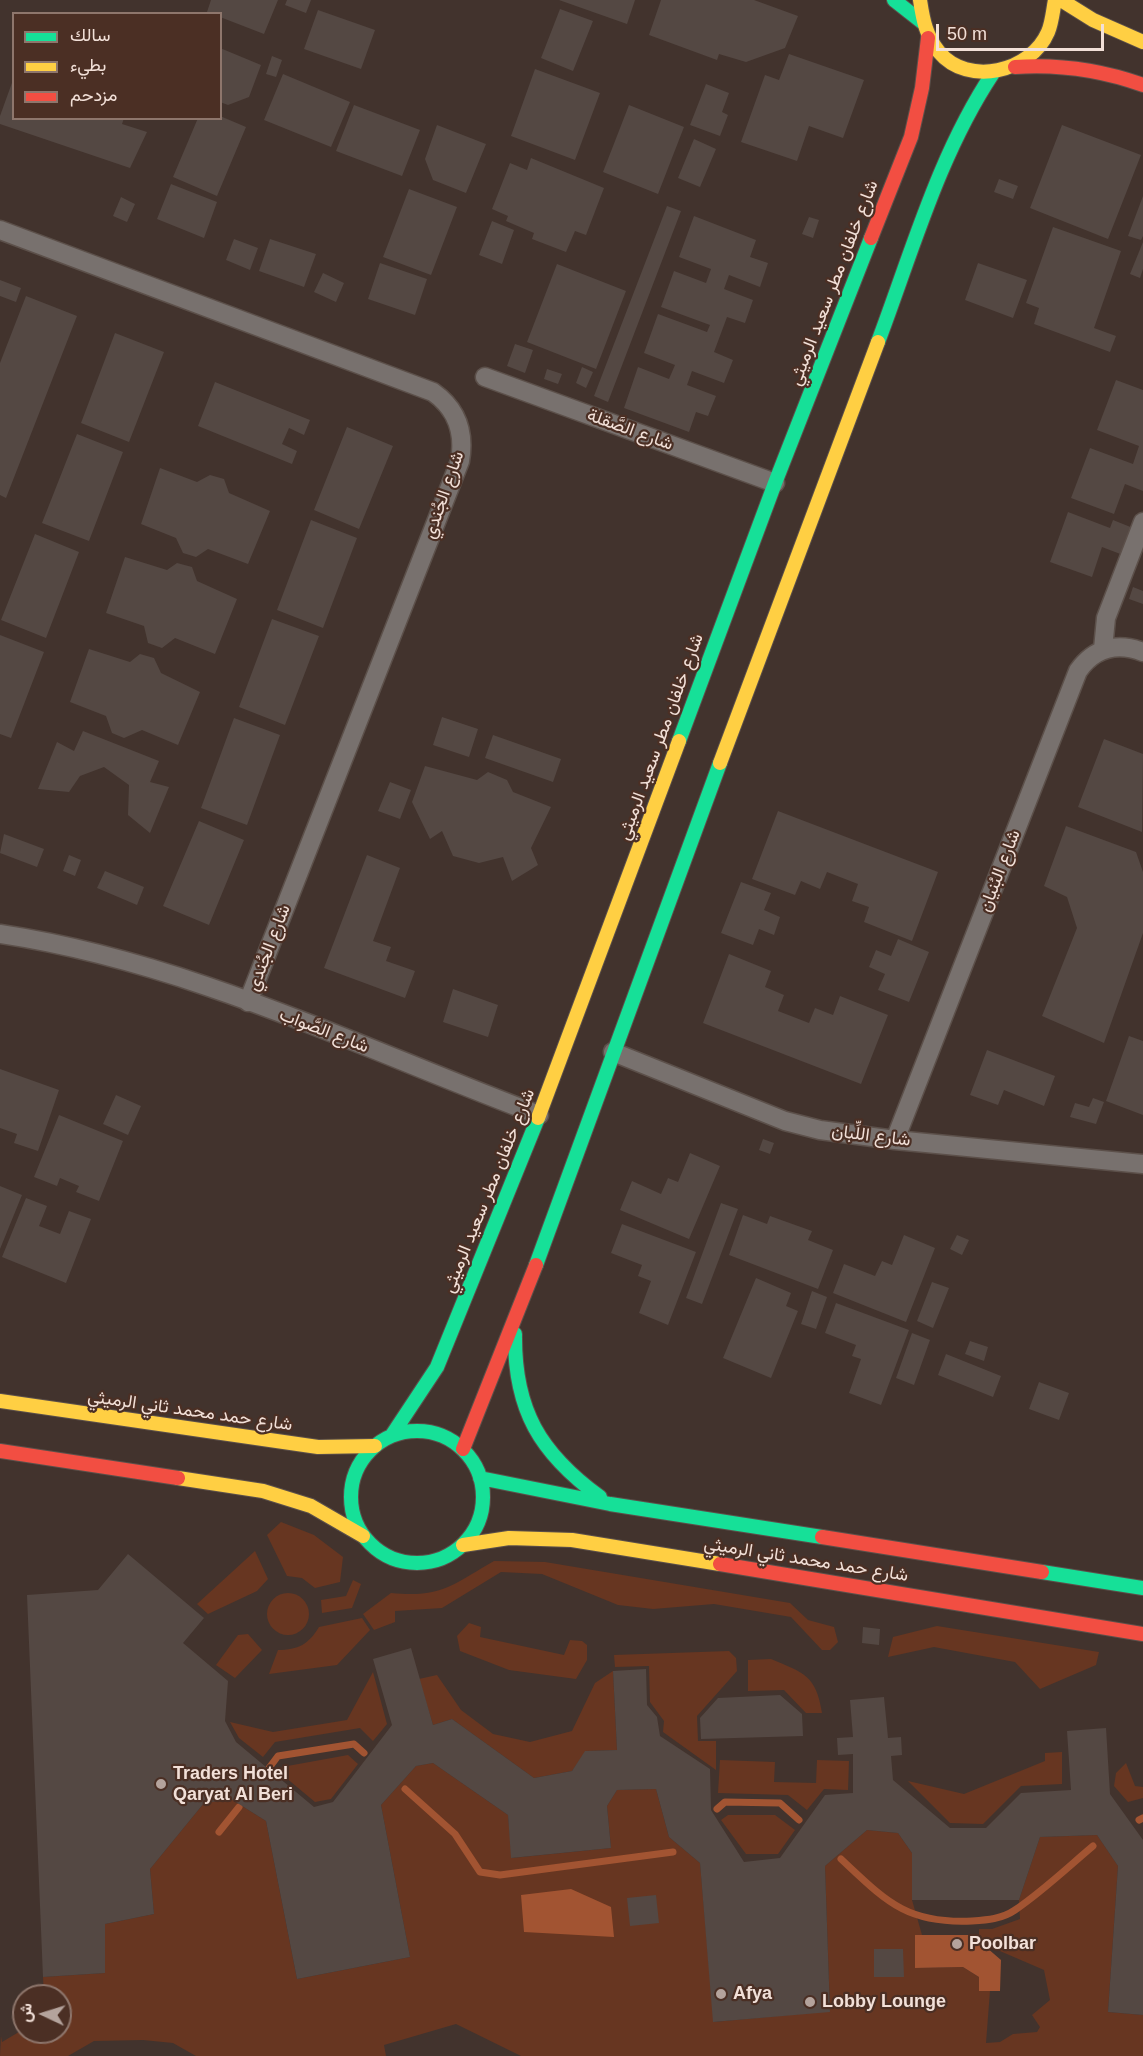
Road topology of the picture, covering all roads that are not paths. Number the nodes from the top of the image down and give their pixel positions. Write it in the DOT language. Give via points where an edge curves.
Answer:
graph roads {
  1 [pos="894,0"];
  2 [pos="920,0"];
  3 [pos="1055,0"];
  4 [pos="1062,0"];
  5 [pos="922,22"];
  6 [pos="928,38"];
  7 [pos="1143,42"];
  8 [pos="1015,68"];
  9 [pos="993,73"];
  10 [pos="1143,85"];
  11 [pos="0,230"];
  12 [pos="485,377"];
  13 [pos="775,483"];
  14 [pos="1143,522"];
  15 [pos="1103,650"];
  16 [pos="1143,652"];
  17 [pos="0,934"];
  18 [pos="248,1002"];
  19 [pos="613,1052"];
  20 [pos="539,1115"];
  21 [pos="895,1140"];
  22 [pos="1143,1164"];
  23 [pos="517,1313"];
  24 [pos="0,1401"];
  25 [pos="392,1435"];
  26 [pos="375,1446"];
  27 [pos="463,1449"];
  28 [pos="0,1451"];
  29 [pos="480,1478"];
  30 [pos="610,1504"];
  31 [pos="363,1536"];
  32 [pos="463,1545"];
  33 [pos="1143,1588"];
  34 [pos="1143,1634"];
  1 -- 5 [label="street"];
  2 -- 5 [label="street"];
  3 -- 8 [label="street" via="1047,39 1034,55"];
  4 -- 7 [label="street" via="1093,20"];
  5 -- 6 [label="street"];
  6 -- 9 [label="street" via="955,65 973,72"];
  6 -- 13 [label="street, شارع خلفان مطر سعيد الرميثي" via="911,137"];
  8 -- 9 [label="street"];
  8 -- 10 [label="street" via="1084,68"];
  9 -- 19 [label="street" via="969,109 951,148"];
  11 -- 18 [label="street, شارع الجُندي" via="433,392 444,400 462,435 460,461"];
  12 -- 13 [label="street, شارع الصَّقلة"];
  13 -- 20 [label="street, شارع خلفان مطر سعيد الرميثي"];
  14 -- 15 [label="street" via="1106,618"];
  15 -- 16 [label="street" via="1124,647"];
  15 -- 21 [label="street, شارع البُنيان" via="1078,671"];
  17 -- 18 [label="street, شارع الصَّواب" via="121,958"];
  18 -- 20 [label="street, شارع الصَّواب"];
  19 -- 21 [label="street, شارع اللِّبان" via="785,1121"];
  19 -- 23 [label="street"];
  20 -- 25 [label="street, شارع خلفان مطر سعيد الرميثي" via="437,1367"];
  21 -- 22 [label="street, شارع اللِّبان"];
  23 -- 27 [label="street"];
  23 -- 30 [label="street" via="513,1359 522,1403 542,1445 572,1479"];
  24 -- 26 [label="street, شارع حمد محمد ثاني الرميثي" via="318,1448"];
  25 -- 26 [label="street"];
  25 -- 27 [label="street" via="430,1432"];
  26 -- 31 [label="street" via="361,1461 352,1489 354,1518"];
  27 -- 29 [label="street"];
  28 -- 31 [label="street" via="263,1491 311,1506"];
  29 -- 30 [label="street, شارع حمد محمد ثاني الرميثي"];
  29 -- 32 [label="street" via="481,1514"];
  30 -- 33 [label="street, شارع حمد محمد ثاني الرميثي"];
  31 -- 32 [label="street" via="376,1550 411,1564 429,1563"];
  32 -- 34 [label="street, شارع حمد محمد ثاني الرميثي" via="509,1538 572,1540"];
}
